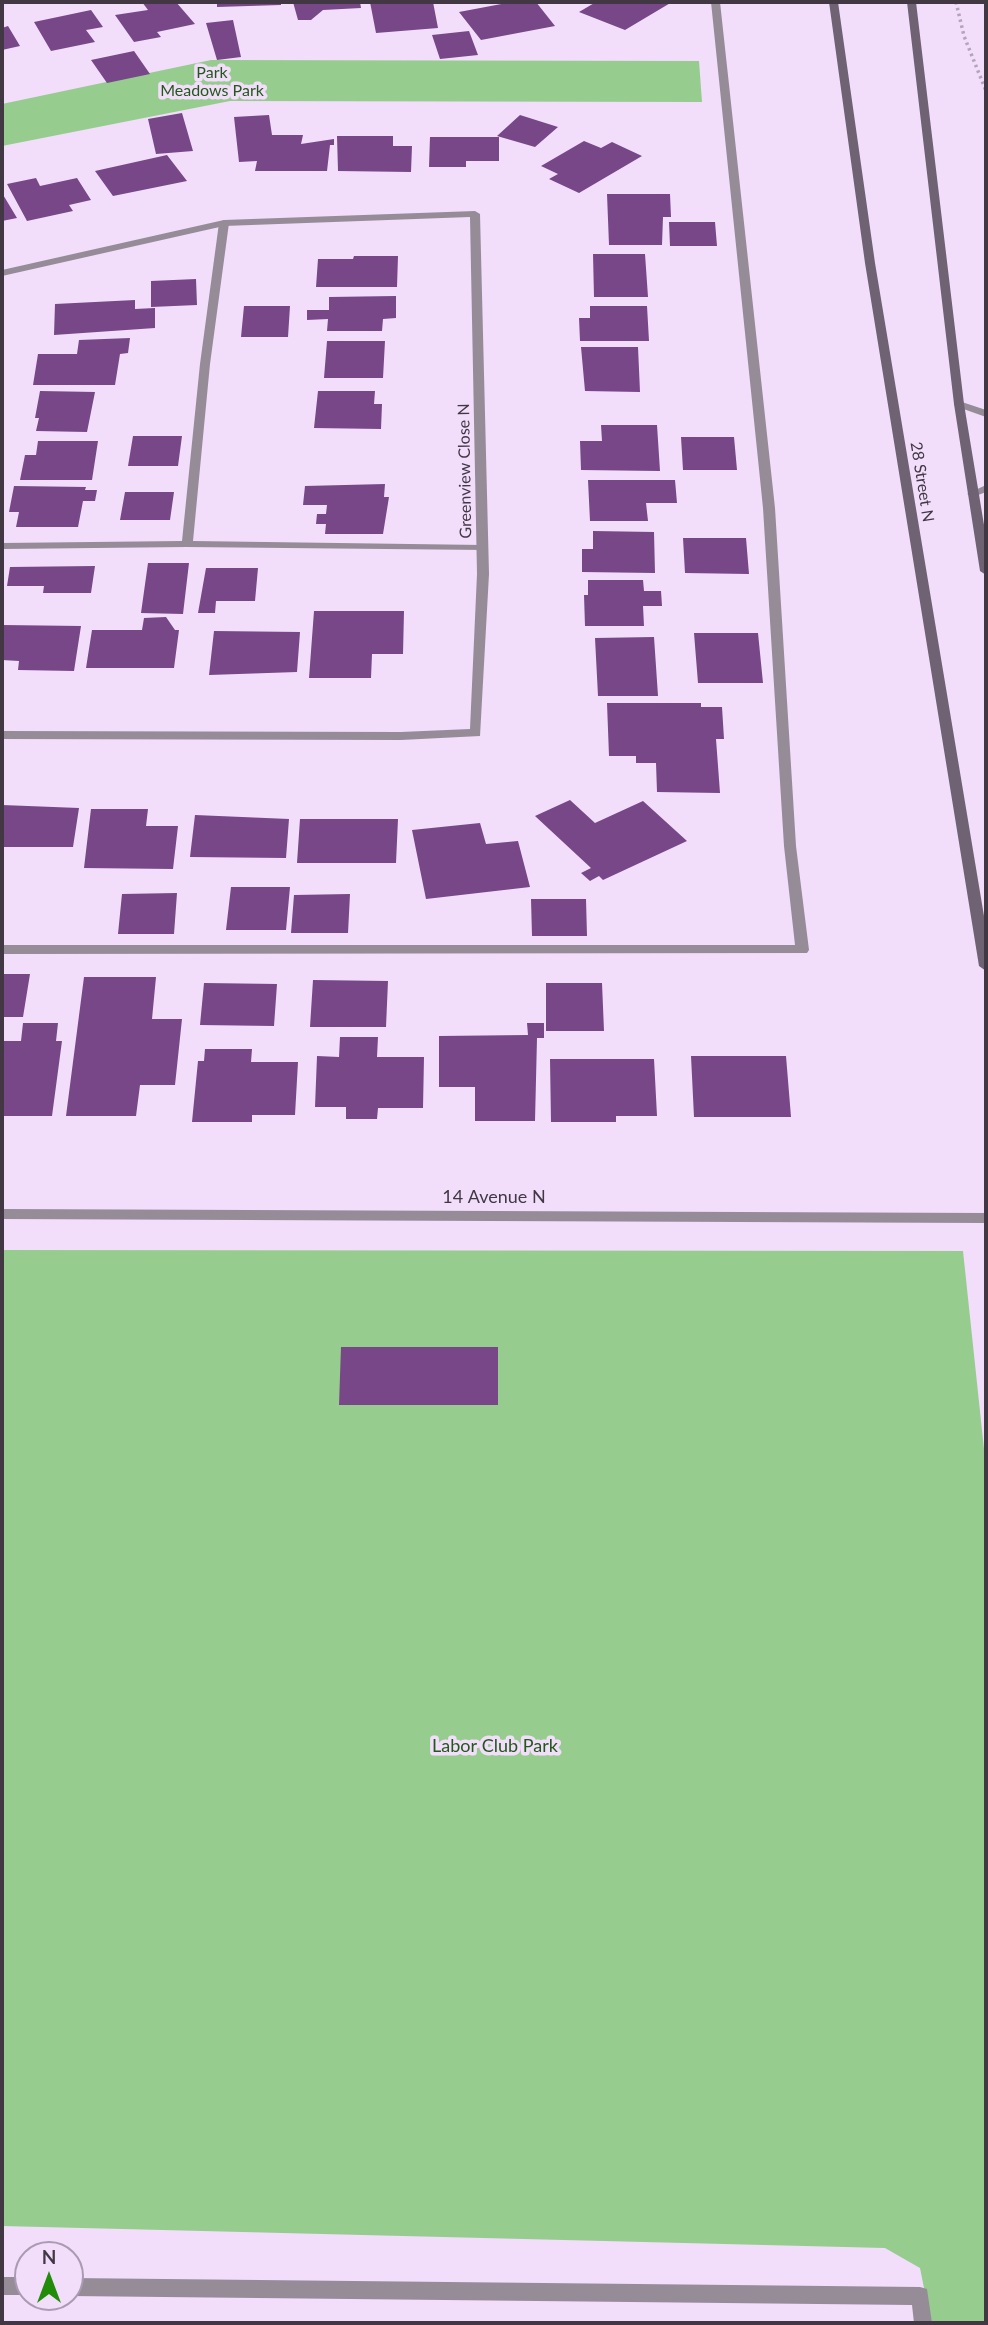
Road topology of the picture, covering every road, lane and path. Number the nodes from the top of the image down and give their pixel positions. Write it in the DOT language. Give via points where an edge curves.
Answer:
graph roads {
  1 [pos="715,2"];
  2 [pos="833,2"];
  3 [pos="903,2"];
  4 [pos="911,2"];
  5 [pos="956,2"];
  6 [pos="915,24"];
  7 [pos="986,91"];
  8 [pos="224,223"];
  9 [pos="2,273"];
  10 [pos="959,404"];
  11 [pos="986,414"];
  12 [pos="986,488"];
  13 [pos="972,494"];
  14 [pos="187,544"];
  15 [pos="2,546"];
  16 [pos="482,548"];
  17 [pos="986,571"];
  18 [pos="2,735"];
  19 [pos="2,950"];
  20 [pos="986,966"];
  21 [pos="2,1214"];
  22 [pos="986,1218"];
  23 [pos="84,2287"];
  24 [pos="923,2323"];
  1 -- 19 [label="street" via="769,508 789,832 802,950"];
  2 -- 20 [label="main road, 28 Street N" via="870,263"];
  3 -- 6 [label="main road"];
  4 -- 6 [label="main road"];
  5 -- 7 [label="path"];
  6 -- 10 [label="main road"];
  8 -- 9 [label="street, Greenview Close N"];
  8 -- 14 [label="street"];
  8 -- 16 [label="street, Greenview Close N" via="475,214"];
  10 -- 11 [label="street"];
  10 -- 13 [label="main road"];
  12 -- 13 [label="street"];
  13 -- 17 [label="main road"];
  14 -- 15 [label="street"];
  14 -- 16 [label="street"];
  16 -- 18 [label="street, Greenview Close N" via="476,733"];
  21 -- 22 [label="street, 14 Avenue N"];
  23 -- 24 [label="street" via="919,2296"];
}
